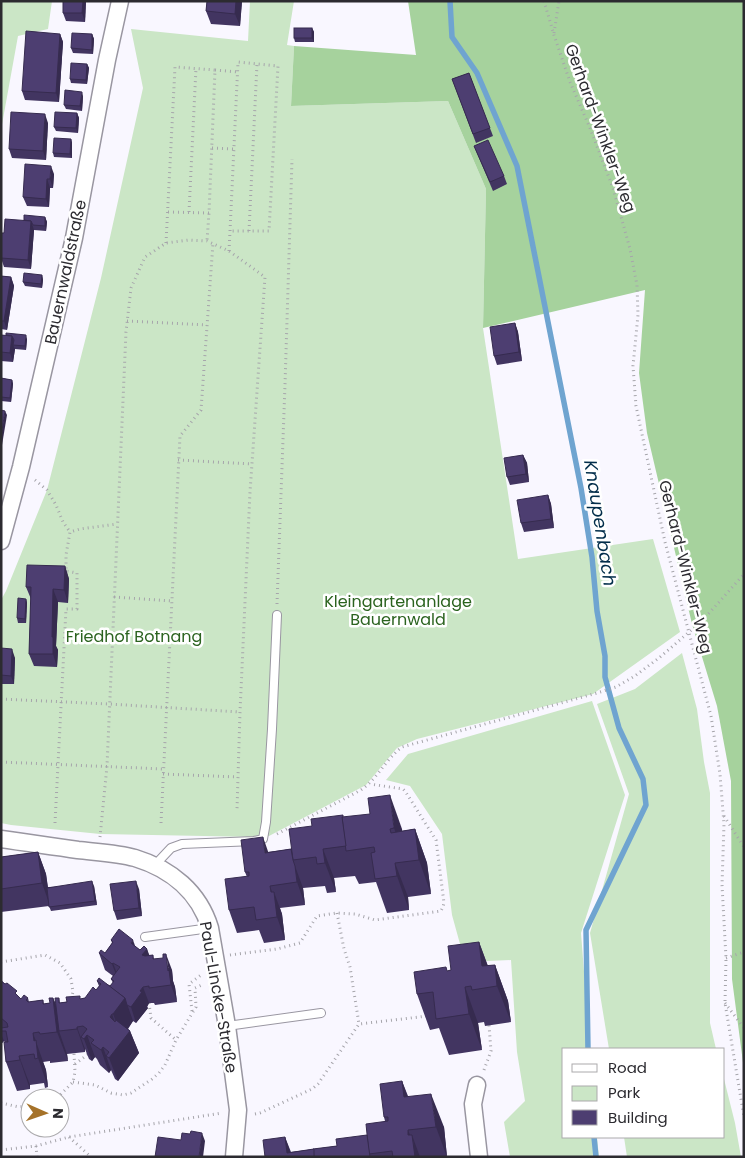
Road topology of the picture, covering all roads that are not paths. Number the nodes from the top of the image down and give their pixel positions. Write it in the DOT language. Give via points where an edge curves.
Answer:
graph roads {
  1 [pos="120,1"];
  2 [pos="1,541"];
  3 [pos="277,615"];
  4 [pos="1,839"];
  5 [pos="155,865"];
  6 [pos="210,928"];
  7 [pos="145,937"];
  8 [pos="321,1013"];
  9 [pos="227,1026"];
  10 [pos="477,1085"];
  11 [pos="234,1157"];
  12 [pos="479,1157"];
  1 -- 2 [label="street, Bauernwaldstraße" via="74,238"];
  3 -- 5 [label="lane" via="263,840 182,844 171,848"];
  4 -- 5 [label="street, Paul-Lincke-Straße" via="99,852"];
  5 -- 6 [label="street, Paul-Lincke-Straße" via="186,887 198,901"];
  6 -- 7 [label="lane"];
  6 -- 9 [label="street, Paul-Lincke-Straße"];
  8 -- 9 [label="lane"];
  9 -- 11 [label="street, Paul-Lincke-Straße" via="237,1114"];
  10 -- 12 [label="street" via="473,1104"];
}
